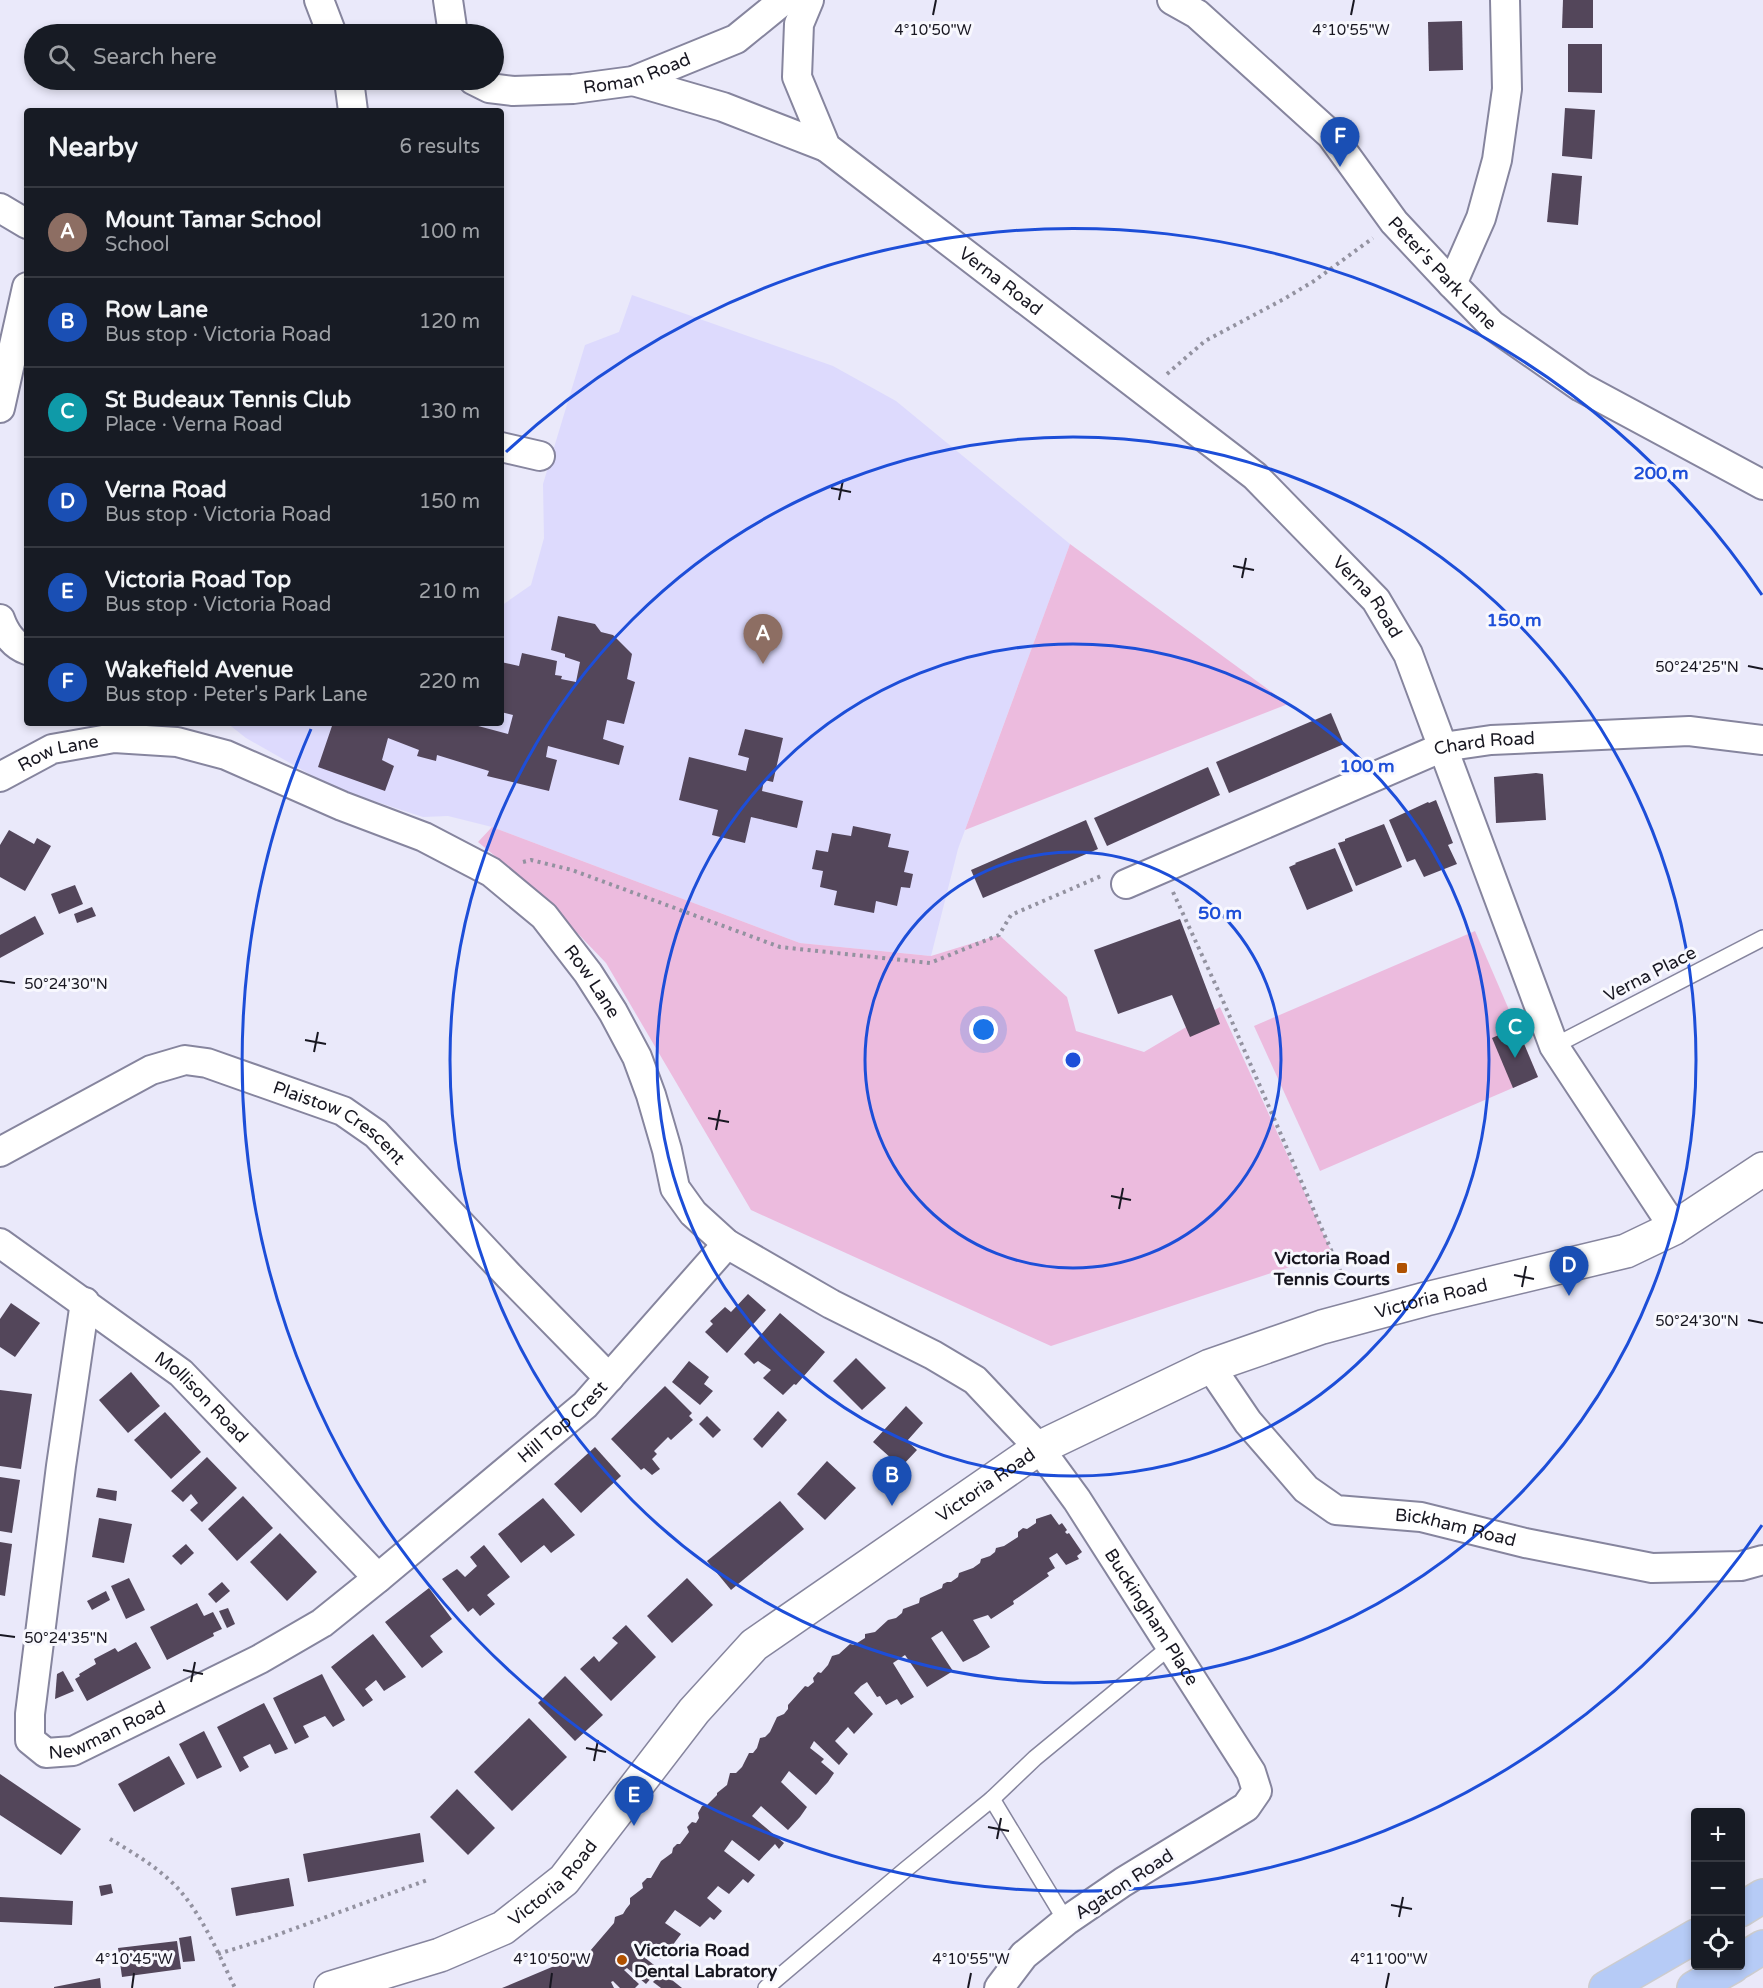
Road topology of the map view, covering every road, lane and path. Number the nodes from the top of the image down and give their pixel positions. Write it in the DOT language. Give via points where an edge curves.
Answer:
graph roads {
  1 [pos="319,0"];
  2 [pos="448,0"];
  3 [pos="784,0"];
  4 [pos="809,0"];
  5 [pos="1172,0"];
  6 [pos="1505,0"];
  7 [pos="328,24"];
  8 [pos="452,24"];
  9 [pos="633,81"];
  10 [pos="350,90"];
  11 [pos="504,90"];
  12 [pos="352,108"];
  13 [pos="826,147"];
  14 [pos="0,208"];
  15 [pos="24,222"];
  16 [pos="1375,236"];
  17 [pos="1452,284"];
  18 [pos="24,300"];
  19 [pos="1149,395"];
  20 [pos="0,408"];
  21 [pos="504,448"];
  22 [pos="540,456"];
  23 [pos="1763,485"];
  24 [pos="0,619"];
  25 [pos="24,649"];
  26 [pos="178,732"];
  27 [pos="1763,740"];
  28 [pos="1443,747"];
  29 [pos="0,777"];
  30 [pos="1164,867"];
  31 [pos="491,872"];
  32 [pos="1125,884"];
  33 [pos="1763,938"];
  34 [pos="1554,1046"];
  35 [pos="0,1152"];
  36 [pos="1763,1169"];
  37 [pos="1674,1228"];
  38 [pos="0,1243"];
  39 [pos="728,1244"];
  40 [pos="85,1302"];
  41 [pos="1360,1317"];
  42 [pos="1210,1366"];
  43 [pos="609,1378"];
  44 [pos="1039,1448"];
  45 [pos="1763,1560"];
  46 [pos="378,1578"];
  47 [pos="1171,1646"];
  48 [pos="1257,1791"];
  49 [pos="992,1799"];
  50 [pos="110,1839"];
  51 [pos="430,1879"];
  52 [pos="1763,1896"];
  53 [pos="1745,1907"];
  54 [pos="1066,1921"];
  55 [pos="1691,1938"];
  56 [pos="1763,1947"];
  57 [pos="218,1954"];
  58 [pos="1745,1958"];
  59 [pos="1725,1970"];
  60 [pos="235,1988"];
  61 [pos="331,1988"];
  62 [pos="765,1988"];
  63 [pos="999,1988"];
  64 [pos="1606,1988"];
  65 [pos="1694,1988"];
  1 -- 7 [label="street"];
  2 -- 8 [label="street"];
  3 -- 9 [label="street, Roman Road" via="736,39"];
  4 -- 13 [label="street, Verna Road" via="799,24 796,77"];
  5 -- 17 [label="street, Peter's Park Lane" via="1197,14 1331,135 1394,222"];
  6 -- 17 [label="street" via="1507,89 1497,160 1481,218"];
  9 -- 11 [label="street, Roman Road" via="573,89"];
  9 -- 13 [label="street, Verna Road" via="723,106"];
  10 -- 12 [label="street"];
  13 -- 19 [label="street, Verna Road"];
  14 -- 15 [label="street"];
  16 -- 19 [label="path" via="1314,281 1205,341"];
  17 -- 23 [label="street, Peter's Park Lane" via="1492,325 1581,387"];
  18 -- 20 [label="street"];
  19 -- 28 [label="street, Verna Road" via="1254,476 1376,600 1408,654"];
  21 -- 22 [label="street"];
  24 -- 25 [label="street" via="5,632"];
  26 -- 29 [label="street, Row Lane" via="52,749"];
  26 -- 31 [label="street, Row Lane" via="342,806 424,837"];
  27 -- 28 [label="street, Chard Road" via="1689,731 1491,740"];
  28 -- 30 [label="street, Chard Road"];
  28 -- 34 [label="street, Verna Road"];
  30 -- 32 [label="street, Chard Road"];
  30 -- 41 [label="path"];
  31 -- 32 [label="path" via="531,860 572,870 780,947 930,963 999,935 1011,915 1104,874"];
  31 -- 39 [label="street, Row Lane" via="544,916 613,1012 637,1057 664,1139 675,1188 693,1213"];
  33 -- 34 [label="lane, Verna Place"];
  34 -- 37 [label="street, Verna Road"];
  35 -- 43 [label="street, Plaistow Crescent" via="151,1070 185,1060 207,1063 343,1111 376,1134"];
  36 -- 37 [label="street, Victoria Road"];
  37 -- 41 [label="street, Victoria Road" via="1626,1251"];
  38 -- 40 [label="street, Mollison Road"];
  39 -- 43 [label="street, Hill Top Crest"];
  39 -- 44 [label="street, Row Lane" via="975,1380"];
  40 -- 46 [label="street, Mollison Road" via="181,1373"];
  40 -- 46 [label="street, Newman Road" via="61,1466 30,1740 46,1753 73,1751 260,1659 322,1623"];
  41 -- 42 [label="street, Victoria Road"];
  42 -- 44 [label="street, Victoria Road"];
  42 -- 45 [label="street, Bickham Road" via="1248,1422 1306,1489 1336,1510 1422,1517 1525,1543 1652,1568 1741,1566"];
  43 -- 46 [label="street, Hill Top Crest" via="585,1405"];
  44 -- 47 [label="street, Buckingham Place"];
  44 -- 61 [label="street, Victoria Road" via="754,1645 694,1711 564,1880 503,1928 440,1955"];
  47 -- 48 [label="street, Buckingham Place" via="1251,1772"];
  47 -- 49 [label="lane" via="1035,1758"];
  48 -- 54 [label="street, Agaton Road" via="1246,1808"];
  49 -- 54 [label="lane"];
  49 -- 62 [label="lane"];
  50 -- 57 [label="path" via="142,1858 185,1896"];
  51 -- 57 [label="path"];
  52 -- 53 [label="highway"];
  54 -- 63 [label="street, Agaton Road" via="1024,1955"];
  55 -- 64 [label="highway"];
  56 -- 58 [label="highway"];
  57 -- 60 [label="path"];
  59 -- 65 [label="highway"];
}
